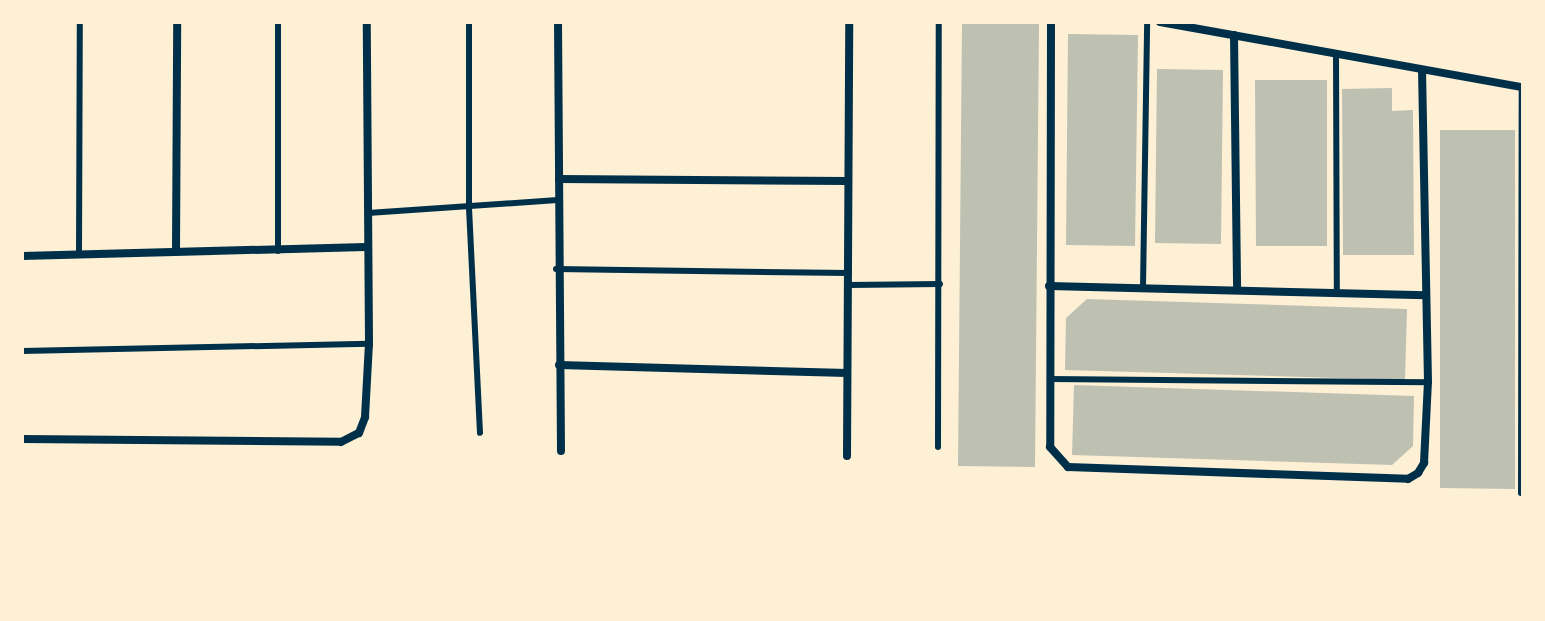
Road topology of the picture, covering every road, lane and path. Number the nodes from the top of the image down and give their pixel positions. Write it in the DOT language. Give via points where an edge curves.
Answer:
graph roads {
  1 [pos="80,22"];
  2 [pos="177,22"];
  3 [pos="278,22"];
  4 [pos="367,22"];
  5 [pos="469,22"];
  6 [pos="558,22"];
  7 [pos="849,22"];
  8 [pos="939,22"];
  9 [pos="1051,22"];
  10 [pos="1147,22"];
  11 [pos="1160,22"];
  12 [pos="1234,35"];
  13 [pos="1336,52"];
  14 [pos="1422,70"];
  15 [pos="1522,87"];
  16 [pos="559,179"];
  17 [pos="848,181"];
  18 [pos="558,200"];
  19 [pos="469,208"];
  20 [pos="368,213"];
  21 [pos="366,247"];
  22 [pos="176,251"];
  23 [pos="278,251"];
  24 [pos="79,255"];
  25 [pos="22,256"];
  26 [pos="556,269"];
  27 [pos="849,273"];
  28 [pos="940,284"];
  29 [pos="849,285"];
  30 [pos="1049,286"];
  31 [pos="1143,287"];
  32 [pos="1237,288"];
  33 [pos="1337,290"];
  34 [pos="1426,295"];
  35 [pos="369,344"];
  36 [pos="22,351"];
  37 [pos="559,365"];
  38 [pos="847,373"];
  39 [pos="1050,379"];
  40 [pos="1428,382"];
  41 [pos="480,433"];
  42 [pos="22,439"];
  43 [pos="938,447"];
  44 [pos="561,451"];
  45 [pos="847,456"];
  46 [pos="1521,493"];
  1 -- 24 [label="lane"];
  2 -- 22 [label="street"];
  3 -- 23 [label="lane"];
  4 -- 20 [label="street"];
  5 -- 19 [label="lane"];
  6 -- 16 [label="street"];
  7 -- 17 [label="street"];
  8 -- 28 [label="lane"];
  9 -- 30 [label="street"];
  10 -- 31 [label="lane"];
  11 -- 12 [label="street"];
  12 -- 13 [label="street"];
  12 -- 32 [label="street"];
  13 -- 14 [label="street"];
  13 -- 33 [label="lane"];
  14 -- 15 [label="street"];
  14 -- 34 [label="street"];
  15 -- 46 [label="lane"];
  16 -- 17 [label="street"];
  16 -- 18 [label="street"];
  17 -- 27 [label="street"];
  18 -- 19 [label="lane"];
  18 -- 26 [label="street"];
  19 -- 20 [label="lane"];
  19 -- 41 [label="lane"];
  20 -- 21 [label="street"];
  21 -- 23 [label="street"];
  21 -- 35 [label="street"];
  22 -- 23 [label="street"];
  22 -- 24 [label="street"];
  24 -- 25 [label="street"];
  26 -- 27 [label="lane"];
  26 -- 37 [label="street"];
  27 -- 29 [label="street"];
  28 -- 29 [label="lane"];
  28 -- 43 [label="lane"];
  29 -- 38 [label="street"];
  30 -- 31 [label="street"];
  30 -- 39 [label="street"];
  31 -- 32 [label="street"];
  32 -- 33 [label="street"];
  33 -- 34 [label="street"];
  34 -- 40 [label="street"];
  35 -- 36 [label="lane"];
  35 -- 42 [label="street" via="365,417 359,433 341,442"];
  37 -- 38 [label="street"];
  37 -- 44 [label="street"];
  38 -- 45 [label="street"];
  39 -- 40 [label="lane"];
  39 -- 40 [label="street" via="1050,447 1068,467 1408,479 1424,463"];
}
